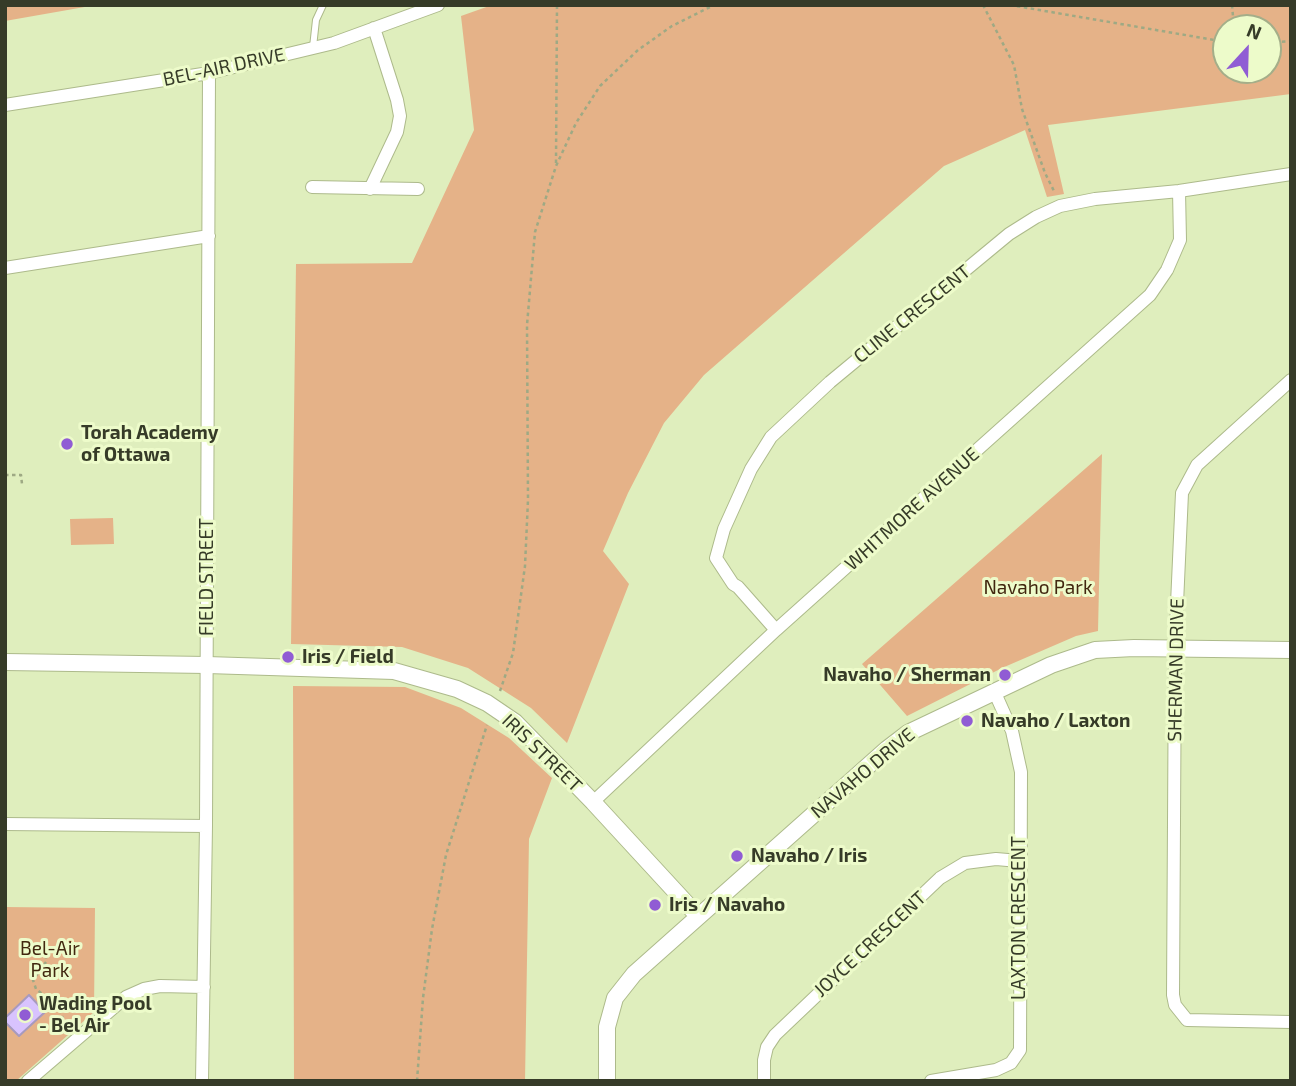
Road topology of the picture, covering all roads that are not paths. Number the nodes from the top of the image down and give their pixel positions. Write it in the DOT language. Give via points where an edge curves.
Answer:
graph roads {
  1 [pos="323,5"];
  2 [pos="438,5"];
  3 [pos="374,28"];
  4 [pos="313,48"];
  5 [pos="209,73"];
  6 [pos="5,105"];
  7 [pos="1291,174"];
  8 [pos="312,187"];
  9 [pos="370,188"];
  10 [pos="418,188"];
  11 [pos="1178,191"];
  12 [pos="209,236"];
  13 [pos="5,268"];
  14 [pos="1291,380"];
  15 [pos="776,631"];
  16 [pos="1175,648"];
  17 [pos="1291,650"];
  18 [pos="5,662"];
  19 [pos="207,664"];
  20 [pos="995,693"];
  21 [pos="593,802"];
  22 [pos="5,824"];
  23 [pos="206,825"];
  24 [pos="1019,861"];
  25 [pos="698,916"];
  26 [pos="204,987"];
  27 [pos="1291,1022"];
  28 [pos="29,1081"];
  29 [pos="202,1081"];
  30 [pos="607,1081"];
  31 [pos="764,1081"];
  32 [pos="931,1081"];
  1 -- 4 [label="lane"];
  2 -- 3 [label="street, BEL-AIR DRIVE"];
  3 -- 4 [label="street, BEL-AIR DRIVE"];
  3 -- 9 [label="street" via="400,116"];
  4 -- 5 [label="street, BEL-AIR DRIVE"];
  5 -- 6 [label="street, BEL-AIR DRIVE"];
  5 -- 12 [label="street, FIELD STREET"];
  7 -- 11 [label="street, CLINE CRESCENT"];
  8 -- 9 [label="street"];
  9 -- 10 [label="street"];
  11 -- 15 [label="street, WHITMORE AVENUE" via="1180,240 1150,295"];
  11 -- 15 [label="street, CLINE CRESCENT" via="1059,206 1009,234 830,382 771,437 745,481 716,558"];
  12 -- 13 [label="street"];
  12 -- 19 [label="street, FIELD STREET"];
  14 -- 16 [label="street, SHERMAN DRIVE" via="1197,465 1182,493"];
  15 -- 21 [label="street, WHITMORE AVENUE"];
  16 -- 17 [label="street, NAVAHO DRIVE"];
  16 -- 20 [label="street, NAVAHO DRIVE" via="1095,650 1051,665"];
  16 -- 27 [label="street, SHERMAN DRIVE" via="1175,1005 1187,1020"];
  18 -- 19 [label="street, IRIS STREET"];
  19 -- 21 [label="street, IRIS STREET" via="394,671 457,689 514,722"];
  19 -- 23 [label="street, FIELD STREET"];
  20 -- 24 [label="street, LAXTON CRESCENT" via="1012,730 1021,772"];
  20 -- 25 [label="street, NAVAHO DRIVE" via="908,733"];
  21 -- 25 [label="street, IRIS STREET"];
  22 -- 23 [label="street"];
  23 -- 26 [label="street, FIELD STREET"];
  24 -- 31 [label="street, JOYCE CRESCENT" via="965,863 940,878 775,1035 767,1047"];
  24 -- 32 [label="street, LAXTON CRESCENT" via="1020,1050 1011,1063 996,1070"];
  25 -- 30 [label="street, NAVAHO DRIVE" via="634,974 615,998 607,1027"];
  26 -- 28 [label="street" via="160,986 126,997"];
  26 -- 29 [label="street, FIELD STREET"];
}
